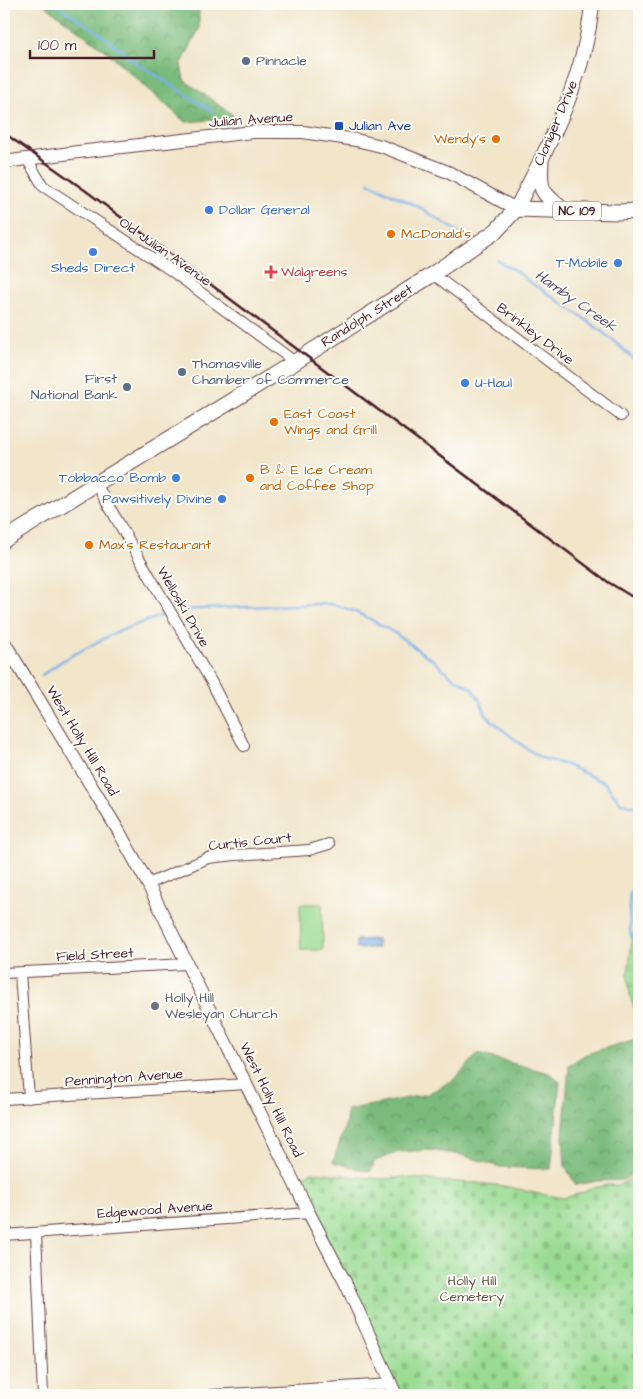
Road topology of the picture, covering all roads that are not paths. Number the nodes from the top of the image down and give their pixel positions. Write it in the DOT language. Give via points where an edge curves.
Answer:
graph roads {
  1 [pos="592,4"];
  2 [pos="27,159"];
  3 [pos="541,161"];
  4 [pos="4,162"];
  5 [pos="516,209"];
  6 [pos="563,210"];
  7 [pos="639,211"];
  8 [pos="432,274"];
  9 [pos="295,362"];
  10 [pos="621,416"];
  11 [pos="96,484"];
  12 [pos="4,540"];
  13 [pos="4,642"];
  14 [pos="244,746"];
  15 [pos="329,844"];
  16 [pos="148,884"];
  17 [pos="187,964"];
  18 [pos="4,973"];
  19 [pos="20,973"];
  20 [pos="246,1084"];
  21 [pos="28,1098"];
  22 [pos="4,1099"];
  23 [pos="309,1213"];
  24 [pos="36,1232"];
  25 [pos="4,1235"];
  26 [pos="393,1390"];
  27 [pos="43,1395"];
  28 [pos="212,1395"];
  1 -- 3 [label="main road, Cloniger Drive" via="574,89"];
  2 -- 4 [label="street, Julian Avenue"];
  2 -- 5 [label="street, Julian Avenue" via="253,132 303,132 381,146 448,172"];
  2 -- 9 [label="street, Old Julian Avenue" via="43,186 169,270"];
  3 -- 5 [label="main road, Cloniger Drive"];
  3 -- 6 [label="main road" via="543,191"];
  5 -- 6 [label="main road, NC 109"];
  5 -- 8 [label="main road, Randolph Street" via="496,231"];
  6 -- 7 [label="main road, NC 109"];
  8 -- 9 [label="main road, Randolph Street"];
  8 -- 10 [label="street, Brinkley Drive"];
  9 -- 11 [label="main road, Randolph Street"];
  11 -- 12 [label="main road, Randolph Street"];
  11 -- 14 [label="street, Welloski Drive" via="212,683"];
  13 -- 16 [label="street, West Holly Hill Road"];
  15 -- 16 [label="street, Curtis Court" via="309,850 208,858"];
  16 -- 17 [label="street, West Holly Hill Road"];
  17 -- 19 [label="street, Field Street"];
  17 -- 20 [label="street, West Holly Hill Road"];
  18 -- 19 [label="street, Field Street"];
  19 -- 21 [label="street"];
  20 -- 21 [label="street, Pennington Avenue"];
  20 -- 23 [label="street, West Holly Hill Road"];
  21 -- 22 [label="street, Pennington Avenue"];
  23 -- 24 [label="street, Edgewood Avenue"];
  23 -- 26 [label="street, West Holly Hill Road" via="347,1286"];
  24 -- 25 [label="street, Edgewood Avenue"];
  24 -- 27 [label="street"];
  26 -- 28 [label="street"];
}
